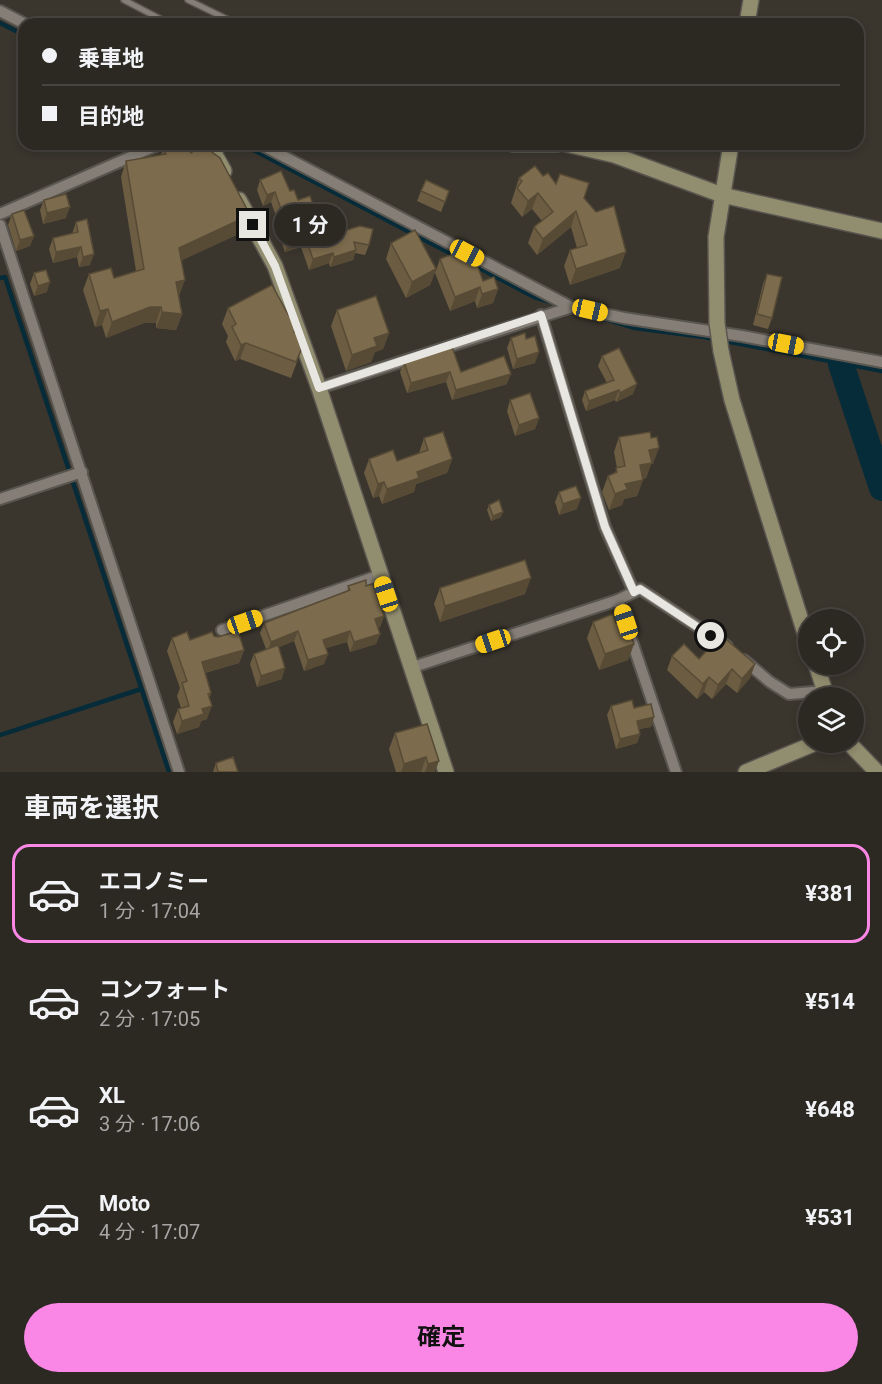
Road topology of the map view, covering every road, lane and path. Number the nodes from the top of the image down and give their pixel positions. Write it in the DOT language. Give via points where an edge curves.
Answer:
graph roads {
  1 [pos="123,0"];
  2 [pos="188,0"];
  3 [pos="751,0"];
  4 [pos="0,11"];
  5 [pos="158,18"];
  6 [pos="225,18"];
  7 [pos="748,18"];
  8 [pos="18,20"];
  9 [pos="146,150"];
  10 [pos="212,150"];
  11 [pos="271,150"];
  12 [pos="595,150"];
  13 [pos="730,150"];
  14 [pos="722,195"];
  15 [pos="1,210"];
  16 [pos="0,225"];
  17 [pos="882,231"];
  18 [pos="571,307"];
  19 [pos="541,315"];
  20 [pos="882,362"];
  21 [pos="319,388"];
  22 [pos="82,472"];
  23 [pos="0,499"];
  24 [pos="380,575"];
  25 [pos="634,592"];
  26 [pos="618,600"];
  27 [pos="798,611"];
  28 [pos="222,630"];
  29 [pos="410,668"];
  30 [pos="798,694"];
  31 [pos="798,750"];
  32 [pos="859,753"];
  33 [pos="178,772"];
  34 [pos="446,772"];
  35 [pos="676,772"];
  36 [pos="746,772"];
  37 [pos="877,772"];
  1 -- 5 [label="lane"];
  2 -- 6 [label="lane"];
  3 -- 7 [label="street"];
  4 -- 8 [label="street"];
  9 -- 15 [label="street"];
  10 -- 21 [label="street" via="275,266"];
  11 -- 18 [label="street"];
  12 -- 14 [label="street"];
  13 -- 14 [label="street"];
  14 -- 17 [label="street"];
  14 -- 27 [label="street, bridge" via="716,237 721,351 732,400"];
  16 -- 22 [label="street"];
  18 -- 19 [label="street"];
  18 -- 20 [label="street"];
  19 -- 21 [label="street"];
  19 -- 25 [label="street" via="605,527"];
  21 -- 24 [label="street"];
  22 -- 23 [label="street"];
  22 -- 33 [label="street"];
  24 -- 28 [label="street"];
  24 -- 29 [label="street"];
  25 -- 26 [label="street"];
  25 -- 30 [label="street" via="640,589 729,647 770,682 789,694"];
  26 -- 29 [label="street"];
  26 -- 35 [label="street"];
  29 -- 34 [label="street"];
  31 -- 36 [label="street"];
  32 -- 37 [label="street"];
}
